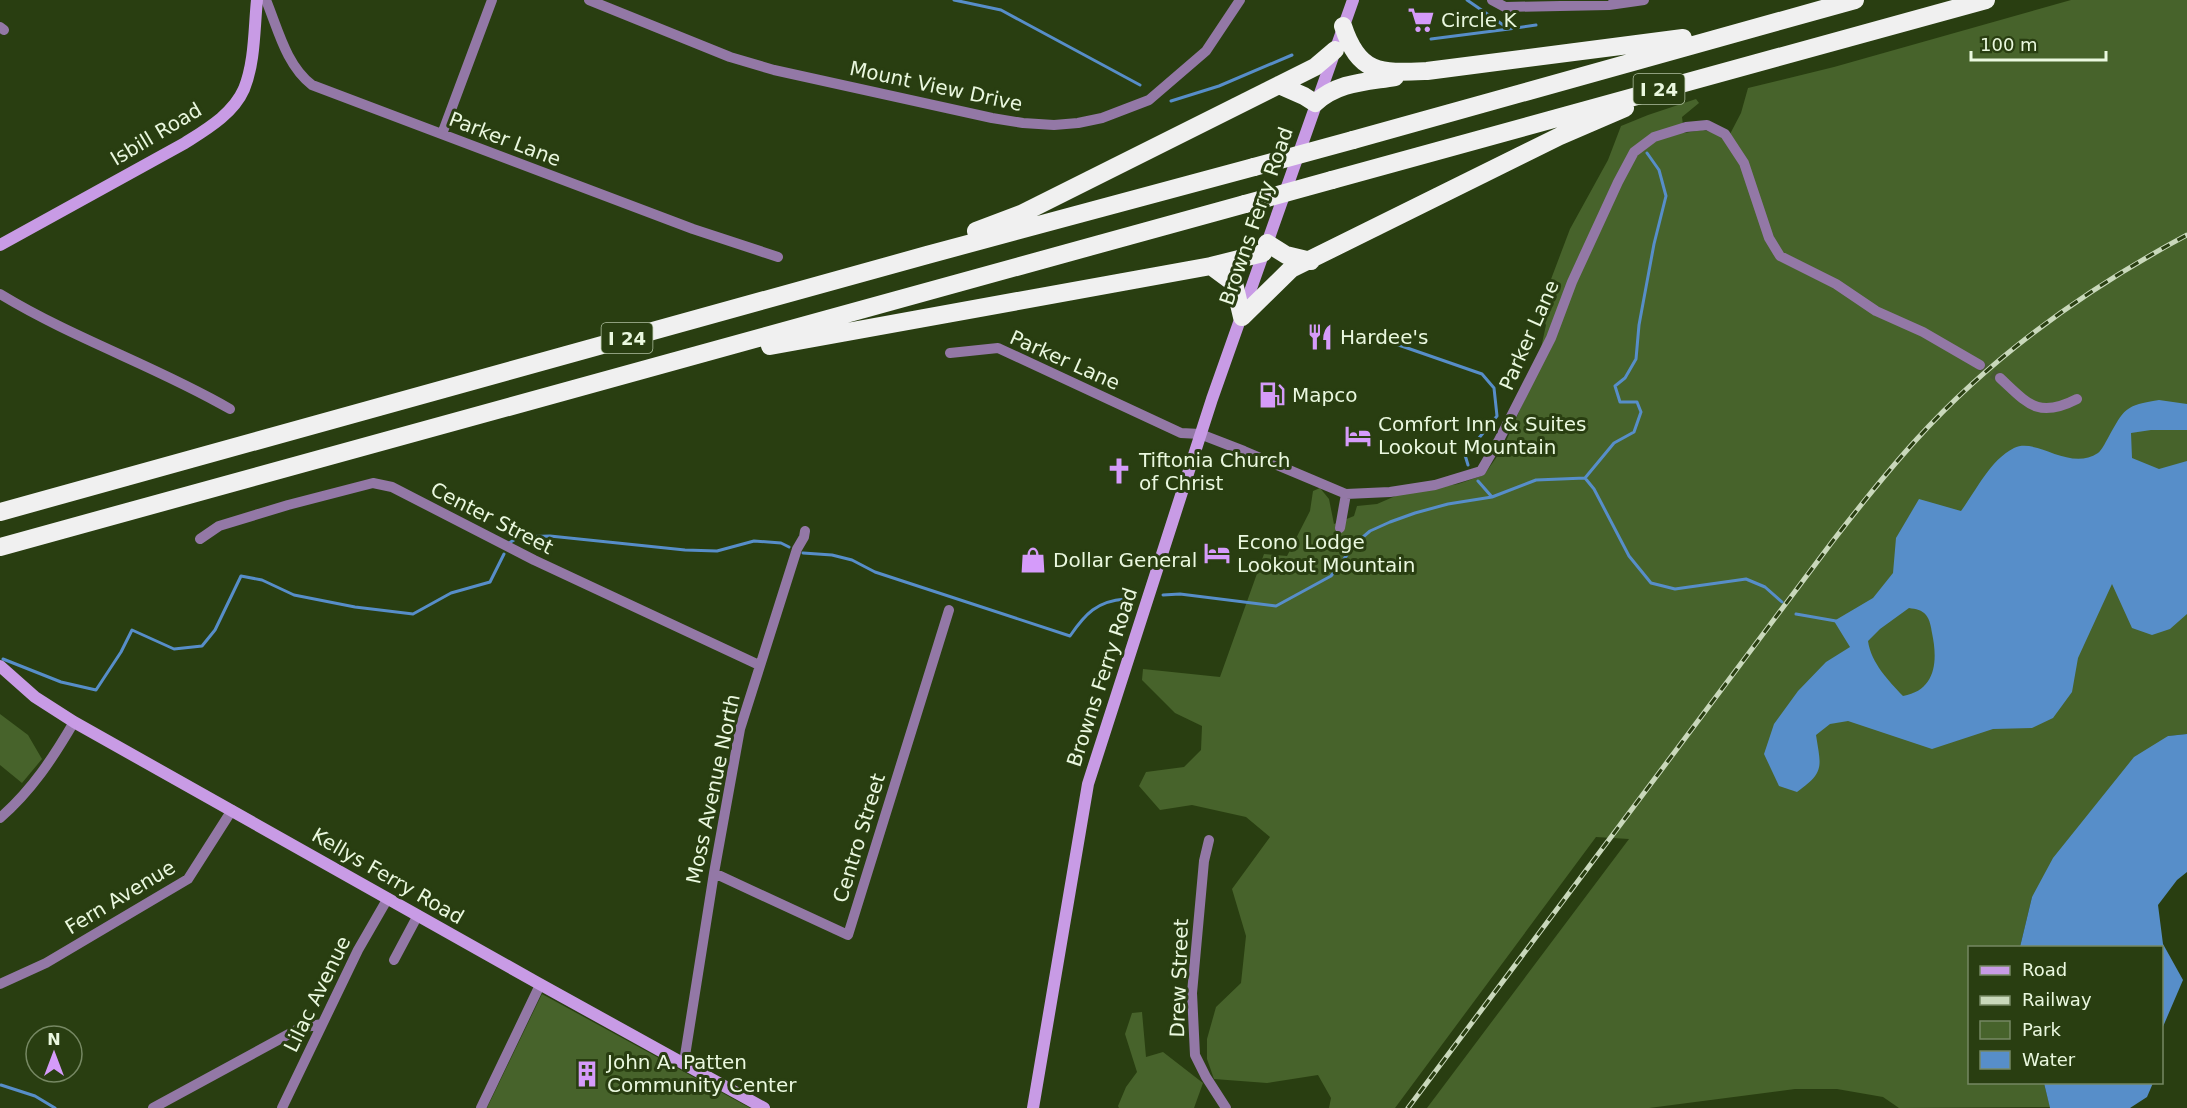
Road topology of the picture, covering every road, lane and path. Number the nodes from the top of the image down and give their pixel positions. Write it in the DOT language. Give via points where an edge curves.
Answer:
graph roads {
  1 [pos="257,0"];
  2 [pos="266,0"];
  3 [pos="492,0"];
  4 [pos="590,0"];
  5 [pos="1240,0"];
  6 [pos="1353,0"];
  7 [pos="1492,0"];
  8 [pos="1644,0"];
  9 [pos="1855,0"];
  10 [pos="1986,0"];
  11 [pos="1343,26"];
  12 [pos="1750,29"];
  13 [pos="1335,50"];
  14 [pos="1426,71"];
  15 [pos="1279,85"];
  16 [pos="1658,89"];
  17 [pos="1315,103"];
  18 [pos="442,134"];
  19 [pos="0,245"];
  20 [pos="1265,248"];
  21 [pos="927,255"];
  22 [pos="778,257"];
  23 [pos="1311,261"];
  24 [pos="1211,266"];
  25 [pos="0,294"];
  26 [pos="1242,316"];
  27 [pos="950,353"];
  28 [pos="1980,365"];
  29 [pos="655,366"];
  30 [pos="2000,378"];
  31 [pos="2077,399"];
  32 [pos="230,409"];
  33 [pos="1200,434"];
  34 [pos="1346,494"];
  35 [pos="0,512"];
  36 [pos="1340,528"];
  37 [pos="805,531"];
  38 [pos="200,539"];
  39 [pos="0,547"];
  40 [pos="949,610"];
  41 [pos="759,665"];
  42 [pos="0,666"];
  43 [pos="74,722"];
  44 [pos="232,810"];
  45 [pos="0,818"];
  46 [pos="1209,840"];
  47 [pos="714,873"];
  48 [pos="388,898"];
  49 [pos="418,915"];
  50 [pos="394,960"];
  51 [pos="0,984"];
  52 [pos="540,985"];
  53 [pos="322,1024"];
  54 [pos="684,1062"];
  55 [pos="153,1108"];
  56 [pos="282,1108"];
  57 [pos="481,1108"];
  58 [pos="764,1108"];
  59 [pos="1033,1108"];
  60 [pos="1226,1108"];
  1 -- 19 [label="street, Isbill Road" via="251,62 243,90 222,117 186,143"];
  2 -- 18 [label="street, Parker Lane" via="290,59 304,79"];
  3 -- 18 [label="street"];
  4 -- 5 [label="street, Mount View Drive" via="730,57 774,70 992,118 1054,124 1102,118 1149,99 1206,51"];
  6 -- 11 [label="street, Browns Ferry Road"];
  7 -- 8 [label="street" via="1505,7 1609,5"];
  9 -- 12 [label="highway, I 24"];
  10 -- 16 [label="highway, I 24"];
  11 -- 13 [label="street, Browns Ferry Road"];
  11 -- 14 [label="highway" via="1349,45 1366,64 1381,71"];
  12 -- 14 [label="highway"];
  12 -- 21 [label="highway, I 24, bridge"];
  13 -- 15 [label="highway" via="1315,67"];
  13 -- 17 [label="street, Browns Ferry Road"];
  14 -- 17 [label="highway" via="1337,87"];
  15 -- 17 [label="highway"];
  15 -- 21 [label="highway" via="1021,214 949,241"];
  16 -- 23 [label="highway"];
  16 -- 29 [label="highway, I 24, bridge"];
  17 -- 20 [label="street, Browns Ferry Road"];
  18 -- 22 [label="street, Parker Lane"];
  20 -- 23 [label="highway"];
  20 -- 24 [label="highway"];
  20 -- 26 [label="street, Browns Ferry Road"];
  21 -- 35 [label="highway, I 24"];
  23 -- 26 [label="highway" via="1291,269"];
  24 -- 26 [label="highway" via="1234,283"];
  24 -- 29 [label="highway"];
  25 -- 32 [label="street" via="47,322"];
  26 -- 33 [label="street, Browns Ferry Road"];
  27 -- 33 [label="street, Parker Lane" via="999,348 1181,433"];
  28 -- 34 [label="street, Parker Lane" via="1780,255 1769,237 1744,163 1725,134 1707,125 1686,127 1654,137 1634,152 1572,282 1551,338 1481,471 1435,485"];
  29 -- 39 [label="highway, I 24"];
  30 -- 31 [label="street" via="2026,402 2045,410"];
  33 -- 34 [label="street, Parker Lane"];
  33 -- 59 [label="street, Browns Ferry Road" via="1088,784"];
  34 -- 36 [label="street"];
  37 -- 41 [label="street, Moss Avenue North"];
  38 -- 41 [label="street, Center Street" via="219,526 288,505 373,483 392,486 534,560"];
  40 -- 47 [label="street, Centro Street" via="848,935"];
  41 -- 47 [label="street, Moss Avenue North" via="740,729"];
  42 -- 43 [label="street, Kellys Ferry Road" via="35,697"];
  43 -- 44 [label="street, Kellys Ferry Road"];
  43 -- 45 [label="street" via="46,768"];
  44 -- 48 [label="street, Kellys Ferry Road"];
  44 -- 51 [label="street, Fern Avenue" via="188,879 46,963"];
  46 -- 60 [label="street, Drew Street" via="1204,861 1192,1024 1195,1055"];
  47 -- 54 [label="street, Moss Avenue North"];
  48 -- 49 [label="street, Kellys Ferry Road"];
  48 -- 53 [label="street, Lilac Avenue"];
  49 -- 50 [label="street"];
  49 -- 52 [label="street, Kellys Ferry Road"];
  52 -- 54 [label="street, Kellys Ferry Road"];
  52 -- 57 [label="street"];
  53 -- 55 [label="street" via="300,1028"];
  53 -- 56 [label="street, Lilac Avenue"];
  54 -- 58 [label="street, Kellys Ferry Road"];
}
